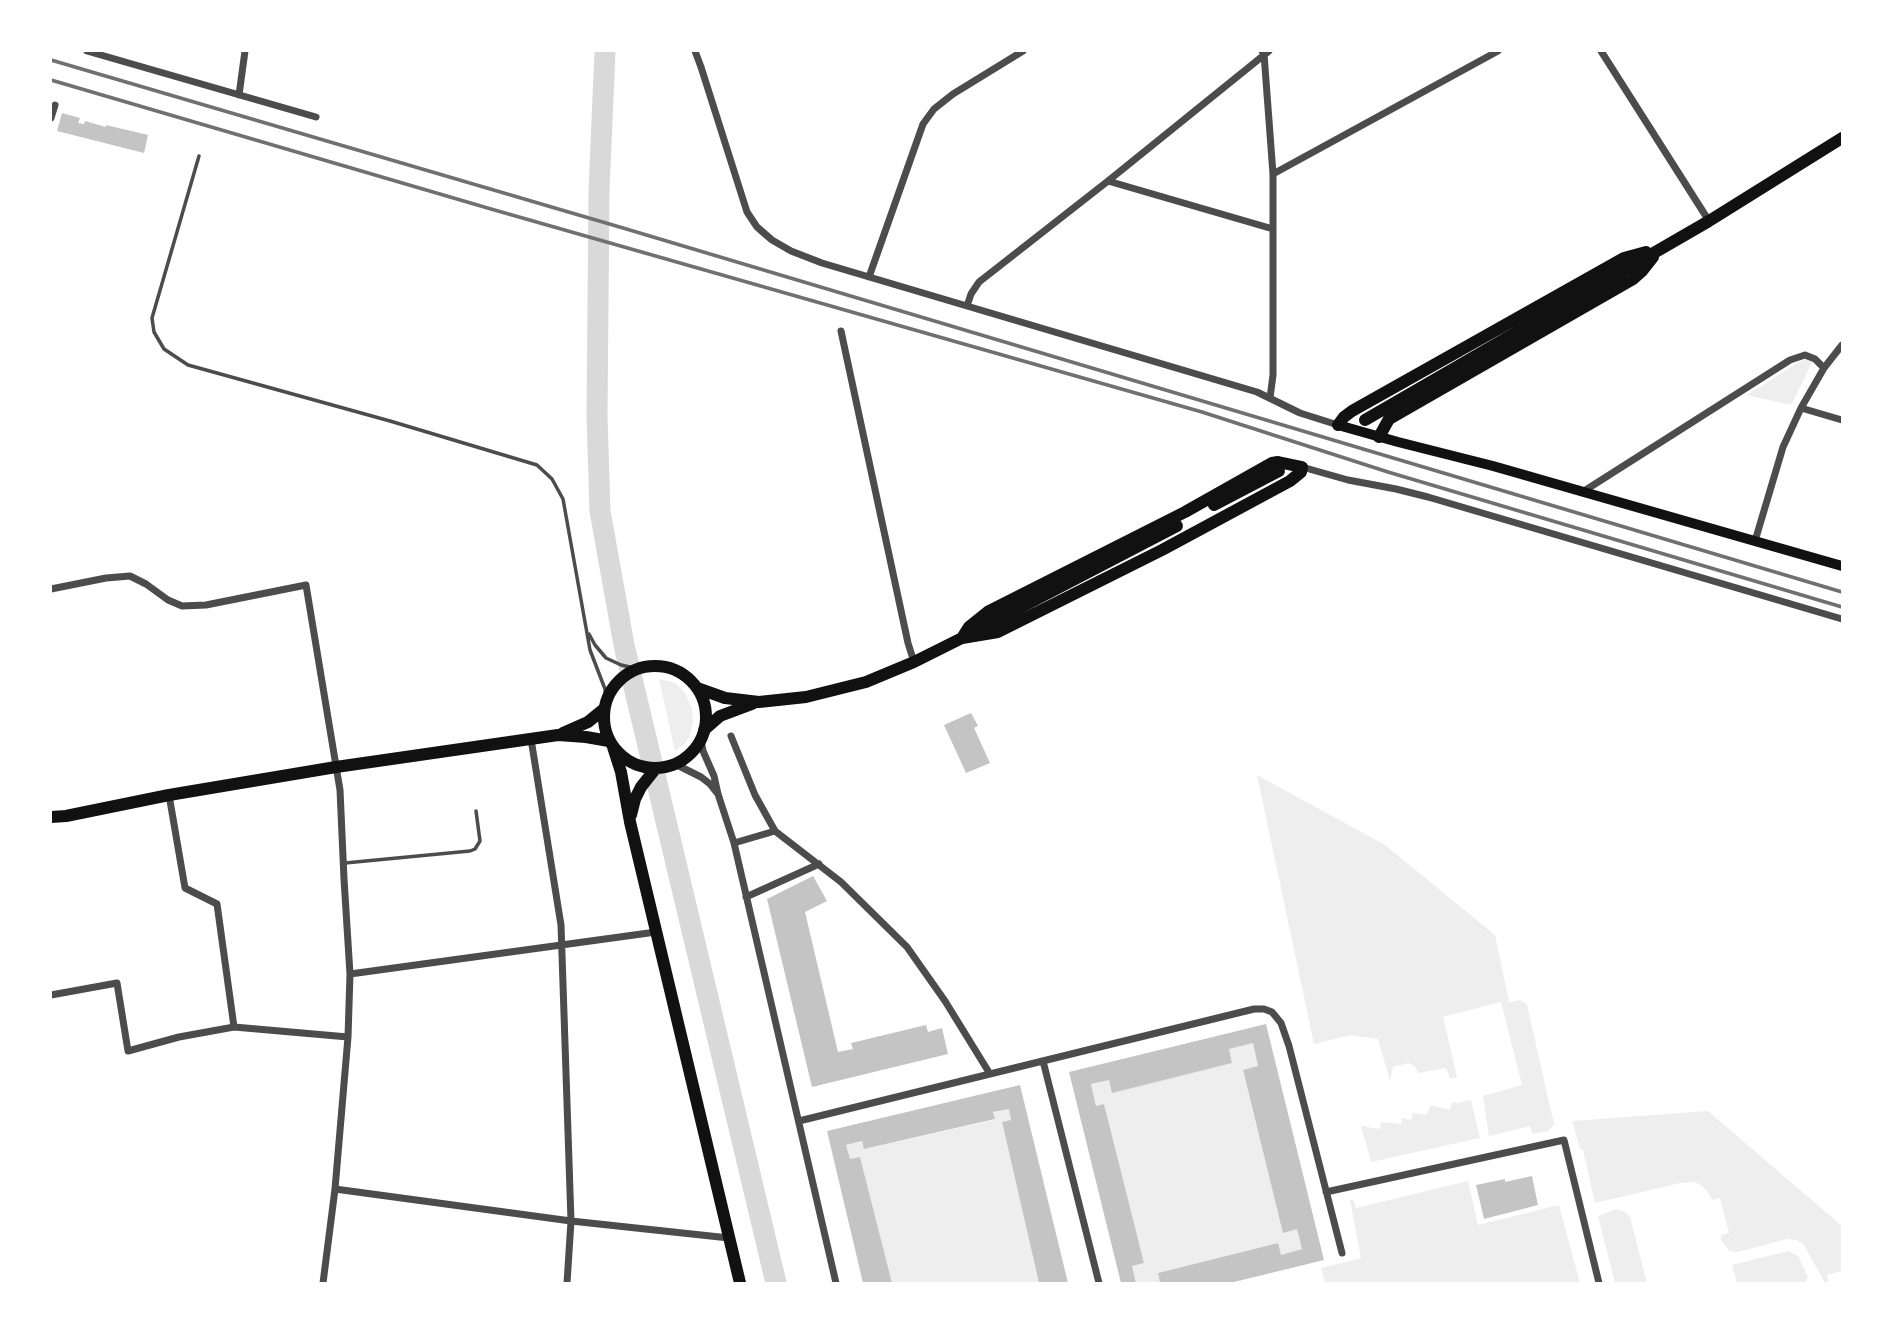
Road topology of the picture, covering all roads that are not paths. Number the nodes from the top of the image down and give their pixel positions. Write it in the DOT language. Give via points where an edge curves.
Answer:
graph roads {
  1 [pos="90,51"];
  2 [pos="245,51"];
  3 [pos="695,51"];
  4 [pos="1023,51"];
  5 [pos="1498,51"];
  6 [pos="1601,51"];
  7 [pos="1265,52"];
  8 [pos="239,95"];
  9 [pos="55,105"];
  10 [pos="316,117"];
  11 [pos="51,118"];
  12 [pos="1842,138"];
  13 [pos="199,156"];
  14 [pos="1273,174"];
  15 [pos="1108,181"];
  16 [pos="1709,221"];
  17 [pos="1273,229"];
  18 [pos="1657,251"];
  19 [pos="869,277"];
  20 [pos="967,306"];
  21 [pos="841,331"];
  22 [pos="1842,345"];
  23 [pos="1824,368"];
  24 [pos="1270,398"];
  25 [pos="1801,408"];
  26 [pos="1365,420"];
  27 [pos="1842,420"];
  28 [pos="1338,425"];
  29 [pos="1379,437"];
  30 [pos="1302,467"];
  31 [pos="1279,471"];
  32 [pos="1584,491"];
  33 [pos="1755,541"];
  34 [pos="1842,566"];
  35 [pos="51,589"];
  36 [pos="1842,619"];
  37 [pos="588,631"];
  38 [pos="962,638"];
  39 [pos="914,662"];
  40 [pos="643,668"];
  41 [pos="697,688"];
  42 [pos="759,702"];
  43 [pos="605,705"];
  44 [pos="558,735"];
  45 [pos="703,735"];
  46 [pos="731,736"];
  47 [pos="531,739"];
  48 [pos="611,744"];
  49 [pos="666,766"];
  50 [pos="336,767"];
  51 [pos="718,794"];
  52 [pos="169,795"];
  53 [pos="477,811"];
  54 [pos="51,820"];
  55 [pos="630,822"];
  56 [pos="775,831"];
  57 [pos="734,843"];
  58 [pos="343,863"];
  59 [pos="819,864"];
  60 [pos="746,897"];
  61 [pos="656,932"];
  62 [pos="562,946"];
  63 [pos="350,974"];
  64 [pos="51,996"];
  65 [pos="234,1027"];
  66 [pos="348,1037"];
  67 [pos="1043,1061"];
  68 [pos="990,1074"];
  69 [pos="799,1121"];
  70 [pos="335,1189"];
  71 [pos="1326,1192"];
  72 [pos="571,1221"];
  73 [pos="729,1238"];
  74 [pos="1342,1253"];
  75 [pos="323,1283"];
  76 [pos="568,1283"];
  77 [pos="740,1283"];
  78 [pos="836,1283"];
  79 [pos="1099,1283"];
  80 [pos="1599,1283"];
  1 -- 8 [label="street"];
  2 -- 8 [label="street"];
  3 -- 19 [label="street" via="747,212 757,227 791,251"];
  4 -- 19 [label="street" via="953,94 923,124"];
  5 -- 14 [label="street"];
  6 -- 16 [label="street"];
  7 -- 14 [label="street"];
  7 -- 15 [label="street"];
  8 -- 10 [label="street"];
  9 -- 11 [label="street"];
  12 -- 16 [label="main road"];
  13 -- 37 [label="lane" via="152,318 164,349 188,365 537,465 563,499"];
  14 -- 17 [label="street"];
  15 -- 17 [label="street"];
  15 -- 20 [label="street" via="979,282"];
  16 -- 18 [label="main road"];
  17 -- 24 [label="street"];
  18 -- 26 [label="main road"];
  18 -- 28 [label="main road" via="1624,258 1352,411"];
  18 -- 29 [label="main road" via="1633,279 1389,419"];
  19 -- 20 [label="street"];
  20 -- 24 [label="street"];
  21 -- 39 [label="street"];
  22 -- 23 [label="street"];
  23 -- 25 [label="street"];
  23 -- 32 [label="street" via="1805,355 1790,360"];
  24 -- 28 [label="street"];
  25 -- 27 [label="street"];
  25 -- 33 [label="street" via="1783,447"];
  28 -- 29 [label="main road"];
  29 -- 32 [label="main road"];
  30 -- 36 [label="street" via="1428,497"];
  30 -- 38 [label="main road" via="1290,481 1151,556 998,632"];
  30 -- 38 [label="main road" via="1272,463 989,611 968,627"];
  31 -- 38 [label="main road"];
  32 -- 33 [label="main road"];
  33 -- 34 [label="main road"];
  35 -- 50 [label="street" via="130,576 182,606 306,585"];
  37 -- 40 [label="lane" via="601,653 613,662"];
  37 -- 43 [label="lane" via="605,689"];
  38 -- 39 [label="main road"];
  39 -- 42 [label="main road" via="847,687"];
  40 -- 41 [label="main road" via="667,668"];
  40 -- 43 [label="main road" via="618,682"];
  41 -- 42 [label="main road" via="725,698"];
  41 -- 45 [label="main road" via="705,708"];
  42 -- 45 [label="main road" via="720,716"];
  43 -- 44 [label="main road" via="587,722"];
  43 -- 48 [label="main road"];
  44 -- 47 [label="main road"];
  44 -- 48 [label="main road"];
  45 -- 49 [label="main road" via="693,751"];
  45 -- 51 [label="street" via="703,751"];
  46 -- 56 [label="street"];
  47 -- 50 [label="main road"];
  47 -- 62 [label="street"];
  48 -- 49 [label="main road" via="636,765"];
  48 -- 55 [label="main road"];
  49 -- 51 [label="street" via="701,777"];
  49 -- 55 [label="main road" via="641,787"];
  50 -- 52 [label="main road"];
  50 -- 58 [label="street"];
  51 -- 57 [label="street"];
  52 -- 54 [label="main road"];
  52 -- 65 [label="street" via="185,888 217,904"];
  53 -- 58 [label="lane" via="480,841 470,851"];
  55 -- 61 [label="main road"];
  56 -- 57 [label="street"];
  56 -- 59 [label="street"];
  57 -- 60 [label="street"];
  58 -- 63 [label="street"];
  59 -- 60 [label="street"];
  59 -- 68 [label="street" via="907,947"];
  60 -- 69 [label="street"];
  61 -- 62 [label="street"];
  61 -- 73 [label="main road"];
  62 -- 63 [label="street"];
  62 -- 72 [label="street"];
  63 -- 66 [label="street"];
  64 -- 65 [label="street" via="117,983 128,1051"];
  65 -- 66 [label="street"];
  66 -- 70 [label="street"];
  67 -- 68 [label="street"];
  67 -- 71 [label="street" via="1254,1009 1272,1012 1289,1046"];
  67 -- 79 [label="street"];
  68 -- 69 [label="street"];
  69 -- 78 [label="street"];
  70 -- 72 [label="street"];
  70 -- 75 [label="street"];
  71 -- 74 [label="street"];
  71 -- 80 [label="street" via="1564,1140"];
  72 -- 73 [label="street"];
  72 -- 76 [label="street"];
  73 -- 77 [label="main road"];
}
